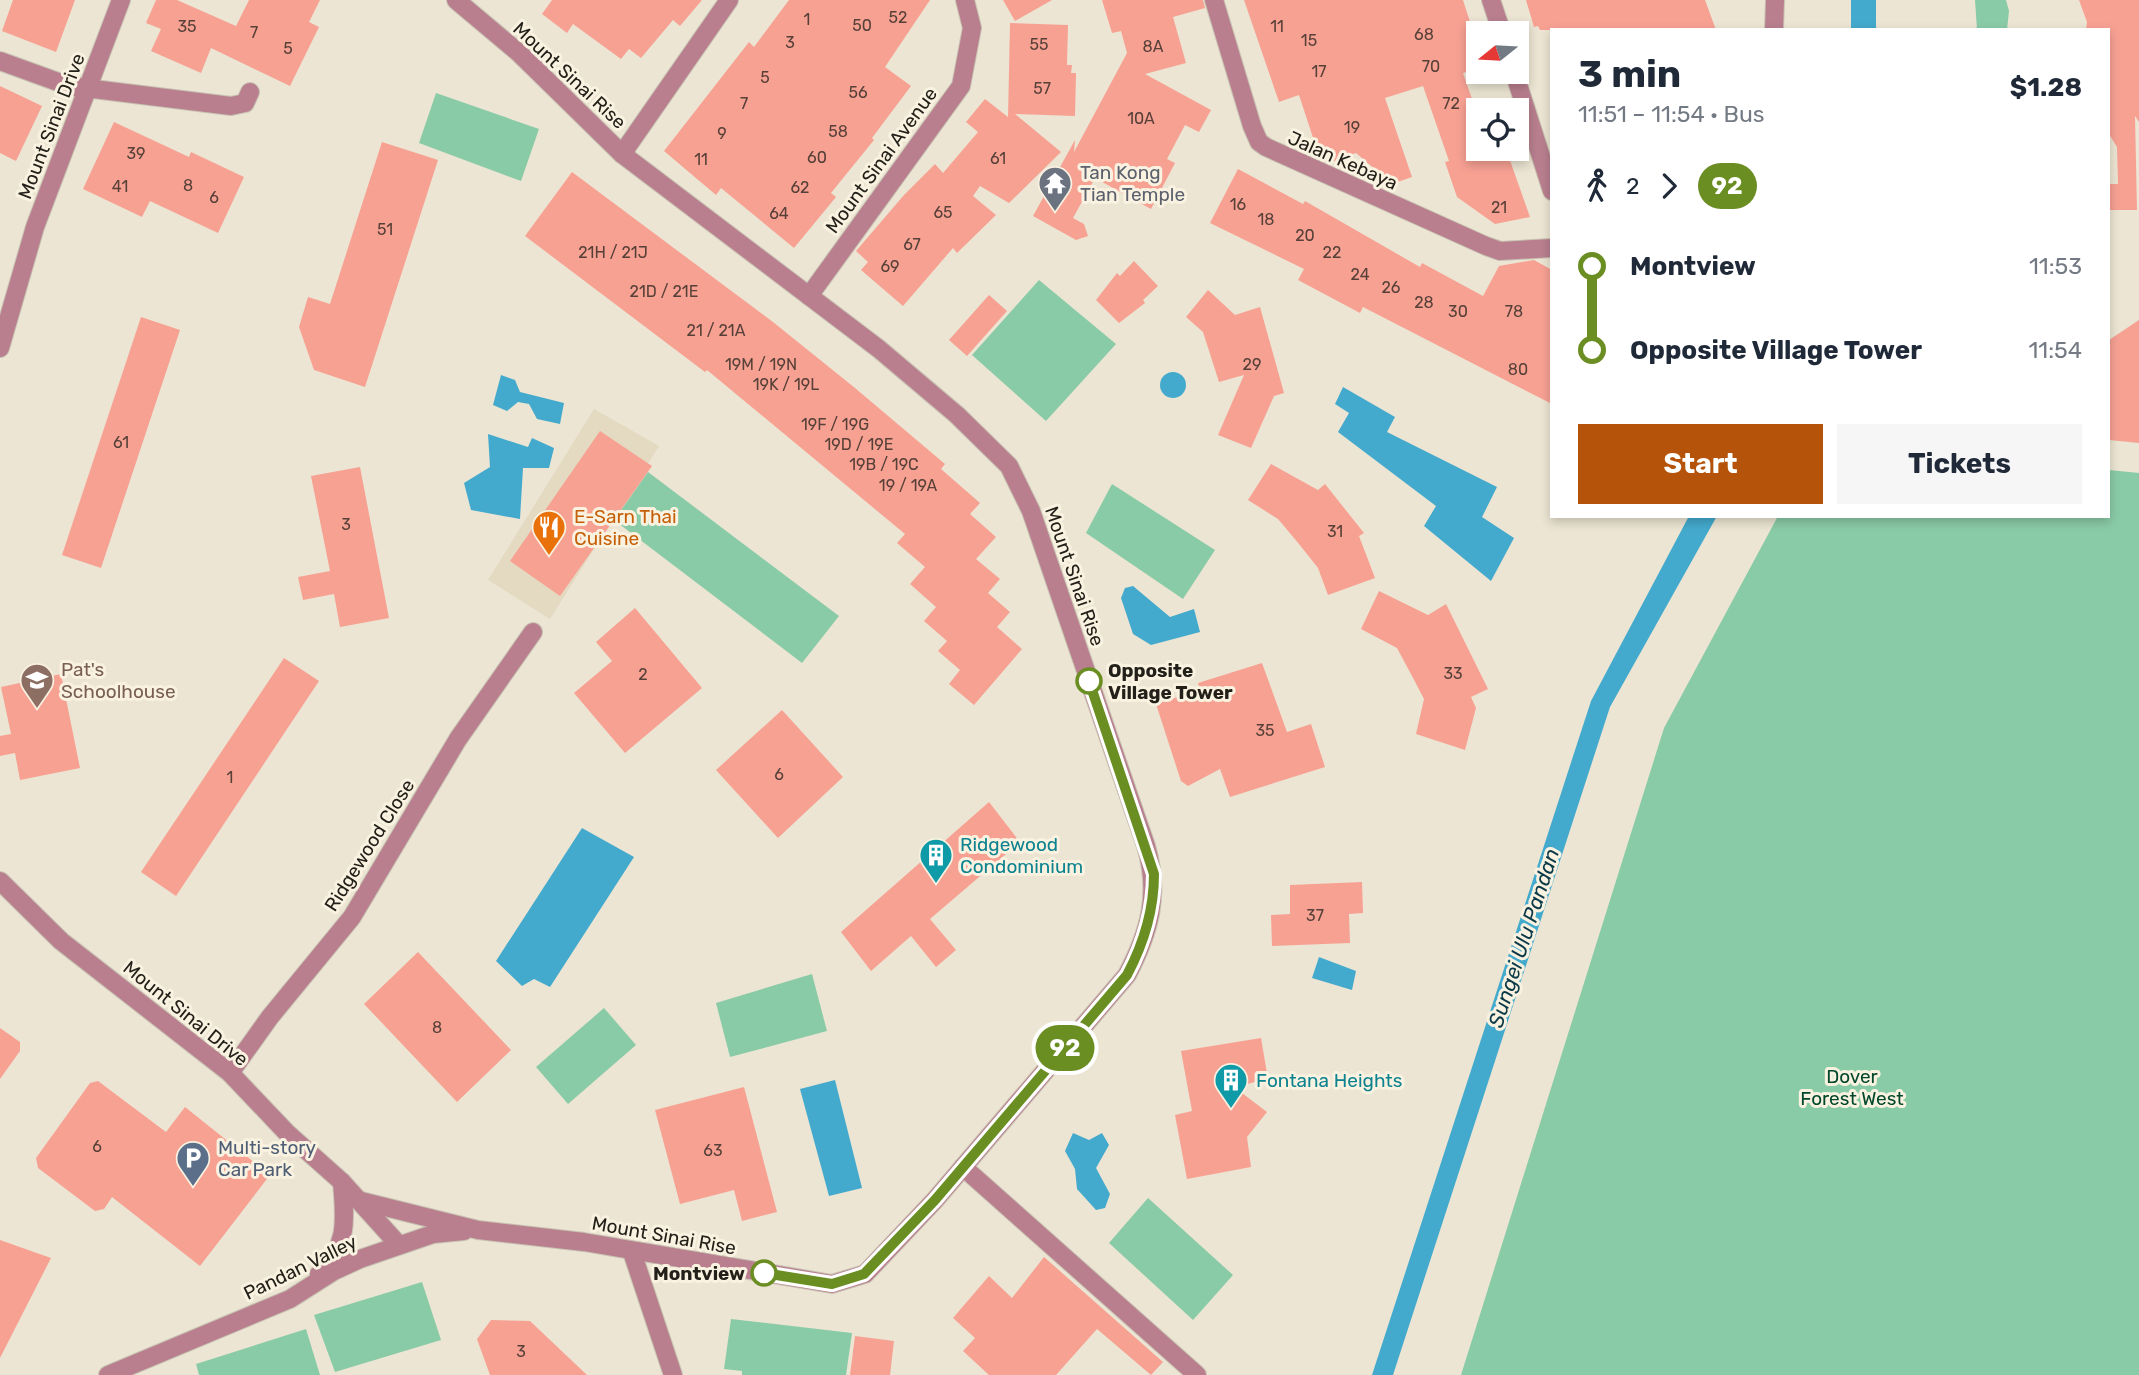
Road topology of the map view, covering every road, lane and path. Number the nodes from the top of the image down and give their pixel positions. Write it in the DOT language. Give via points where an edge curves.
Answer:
graph roads {
  1 [pos="121,0"];
  2 [pos="456,0"];
  3 [pos="729,0"];
  4 [pos="965,0"];
  5 [pos="1214,0"];
  6 [pos="1491,0"];
  7 [pos="1775,0"];
  8 [pos="1498,21"];
  9 [pos="1774,28"];
  10 [pos="0,61"];
  11 [pos="1518,84"];
  12 [pos="88,87"];
  13 [pos="250,92"];
  14 [pos="622,154"];
  15 [pos="1550,185"];
  16 [pos="1550,248"];
  17 [pos="809,296"];
  18 [pos="0,348"];
  19 [pos="533,632"];
  20 [pos="0,881"];
  21 [pos="230,1073"];
  22 [pos="963,1167"];
  23 [pos="342,1182"];
  24 [pos="360,1201"];
  25 [pos="478,1230"];
  26 [pos="398,1244"];
  27 [pos="632,1252"];
  28 [pos="290,1299"];
  29 [pos="108,1375"];
  30 [pos="673,1375"];
  31 [pos="1197,1375"];
  1 -- 12 [label="street, Mount Sinai Drive"];
  2 -- 14 [label="street, Mount Sinai Rise" via="519,52"];
  3 -- 14 [label="street, Mount Sinai Rise"];
  4 -- 17 [label="street, Mount Sinai Avenue" via="972,28 961,86"];
  5 -- 16 [label="street, Jalan Kebaya" via="1259,142 1486,246 1500,251"];
  6 -- 8 [label="street"];
  7 -- 9 [label="street"];
  10 -- 12 [label="street" via="69,86"];
  11 -- 15 [label="street"];
  12 -- 13 [label="street" via="232,106 245,103"];
  12 -- 18 [label="street, Mount Sinai Drive" via="35,228"];
  14 -- 17 [label="street, Mount Sinai Rise"];
  17 -- 22 [label="street, Mount Sinai Rise" via="957,415 1009,466 1031,511 1154,874 1141,948 1127,975"];
  19 -- 21 [label="street, Ridgewood Close" via="458,739 352,917"];
  20 -- 21 [label="street, Mount Sinai Drive" via="61,941"];
  21 -- 23 [label="street, Mount Sinai Drive"];
  22 -- 27 [label="street, Mount Sinai Rise" via="858,1278 832,1284"];
  22 -- 31 [label="street"];
  23 -- 24 [label="street, Mount Sinai Drive"];
  23 -- 28 [label="street" via="345,1219 335,1259"];
  24 -- 25 [label="street"];
  24 -- 26 [label="street, Mount Sinai Drive"];
  25 -- 26 [label="street, Pandan Valley" via="433,1234"];
  25 -- 27 [label="street, Mount Sinai Rise"];
  26 -- 28 [label="street, Pandan Valley" via="334,1271"];
  27 -- 30 [label="street"];
  28 -- 29 [label="street, Pandan Valley"];
}
